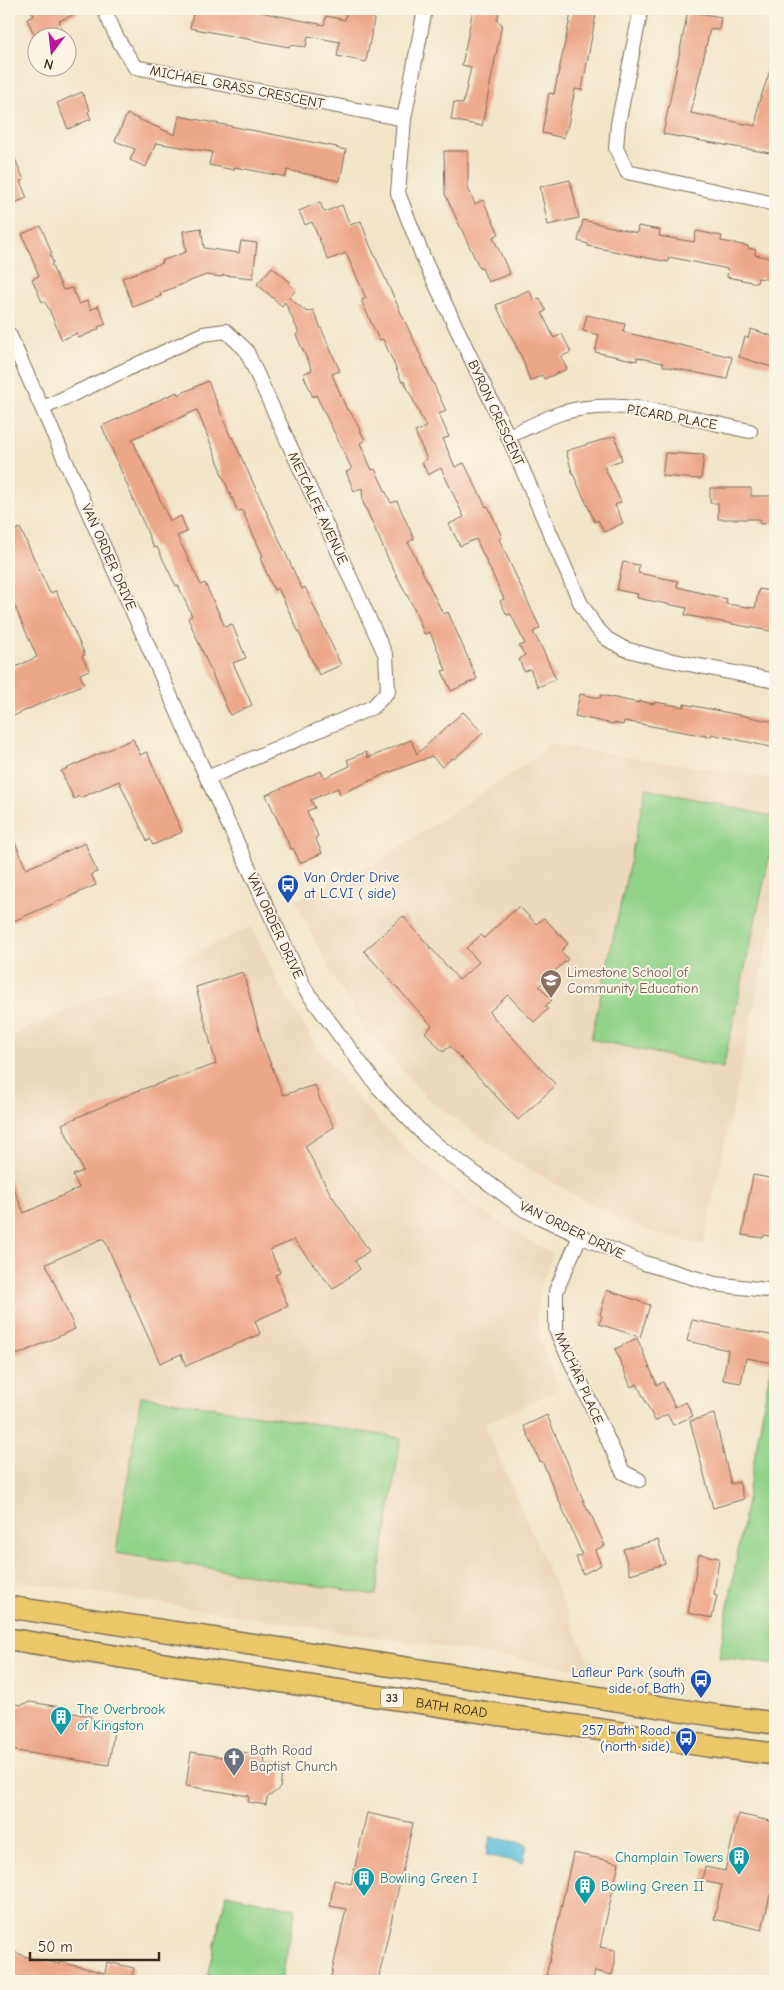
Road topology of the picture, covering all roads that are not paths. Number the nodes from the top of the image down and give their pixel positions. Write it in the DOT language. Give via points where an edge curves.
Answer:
graph roads {
  1 [pos="104,9"];
  2 [pos="425,9"];
  3 [pos="641,9"];
  4 [pos="404,119"];
  5 [pos="775,204"];
  6 [pos="9,334"];
  7 [pos="43,408"];
  8 [pos="750,431"];
  9 [pos="508,436"];
  10 [pos="775,680"];
  11 [pos="207,778"];
  12 [pos="580,1236"];
  13 [pos="775,1291"];
  14 [pos="639,1480"];
  15 [pos="9,1599"];
  16 [pos="9,1607"];
  17 [pos="62,1616"];
  18 [pos="9,1638"];
  19 [pos="775,1723"];
  20 [pos="775,1754"];
  1 -- 4 [label="street, MICHAEL GRASS CRESCENT" via="135,67"];
  2 -- 4 [label="street, BYRON CRESCENT"];
  3 -- 5 [label="street" via="618,124 616,148 627,172"];
  4 -- 9 [label="street, BYRON CRESCENT" via="398,194 424,262"];
  6 -- 7 [label="street, VAN ORDER DRIVE"];
  7 -- 11 [label="street, VAN ORDER DRIVE"];
  7 -- 11 [label="street, METCALFE AVENUE" via="203,334 226,331 246,350 386,656 388,691 373,707"];
  8 -- 9 [label="street, PICARD PLACE" via="639,408 597,407 562,413"];
  9 -- 10 [label="street, BYRON CRESCENT" via="580,602 607,639 625,649 654,657"];
  11 -- 12 [label="street, VAN ORDER DRIVE" via="305,989 379,1088 426,1137 486,1182 525,1210"];
  12 -- 13 [label="street, VAN ORDER DRIVE" via="644,1263 714,1284"];
  12 -- 14 [label="street, MACHAR PLACE" via="556,1290 556,1330 623,1472"];
  15 -- 17 [label="main road"];
  16 -- 17 [label="main road, 33"];
  17 -- 19 [label="main road, 33"];
  18 -- 20 [label="main road, BATH ROAD / 33"];
}
